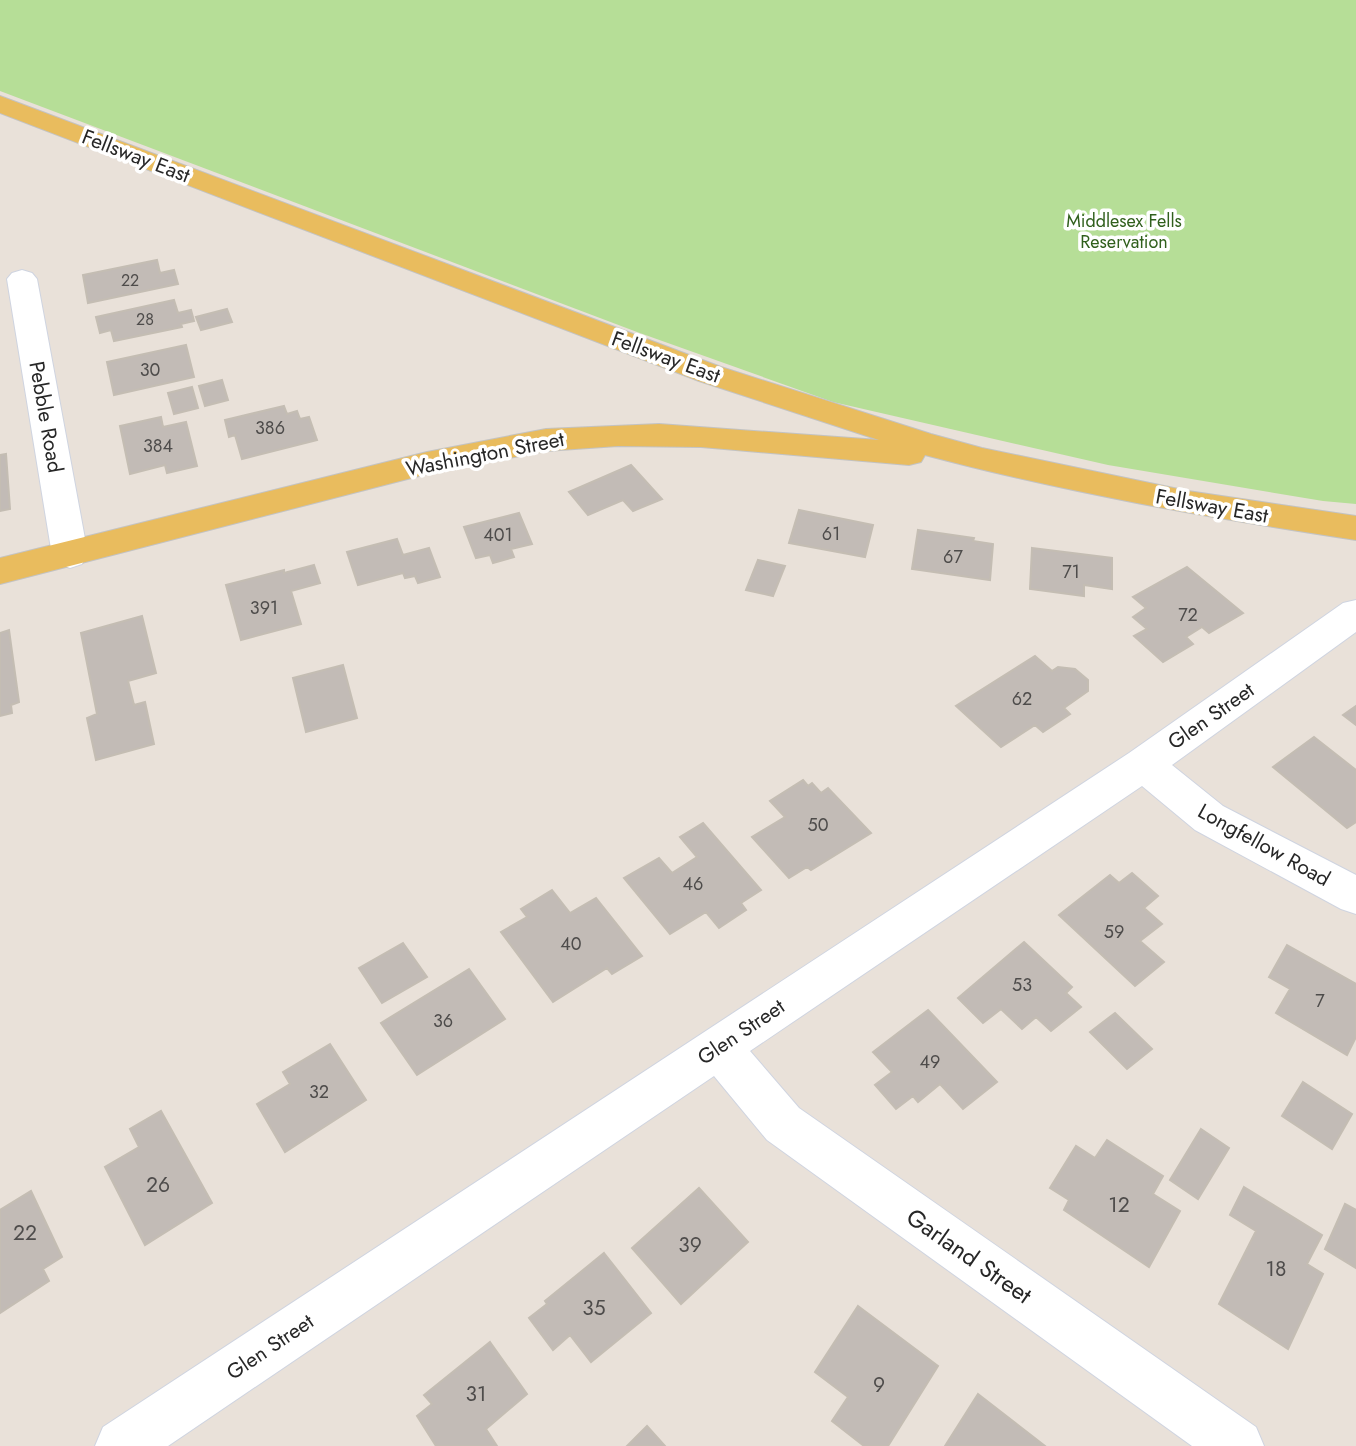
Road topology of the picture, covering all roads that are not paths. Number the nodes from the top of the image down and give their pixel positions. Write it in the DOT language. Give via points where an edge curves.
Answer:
graph roads {
  1 [pos="0,104"];
  2 [pos="22,279"];
  3 [pos="982,459"];
  4 [pos="1356,528"];
  5 [pos="70,555"];
  6 [pos="0,571"];
  7 [pos="1356,613"];
  8 [pos="1143,764"];
  9 [pos="1356,896"];
  10 [pos="718,1047"];
  11 [pos="126,1445"];
  12 [pos="1237,1446"];
  1 -- 3 [label="main road, Fellsway East" via="710,374"];
  2 -- 5 [label="street, Pebble Road"];
  3 -- 4 [label="main road, Fellsway East" via="1188,503"];
  3 -- 5 [label="main road, Washington Street" via="680,435 575,437 501,446 427,463"];
  5 -- 6 [label="main road, Washington Street"];
  7 -- 8 [label="street, Glen Street"];
  8 -- 9 [label="street, Longfellow Road" via="1209,818"];
  8 -- 10 [label="street, Glen Street"];
  10 -- 11 [label="street, Glen Street"];
  10 -- 12 [label="street, Garland Street" via="783,1124"];
}
